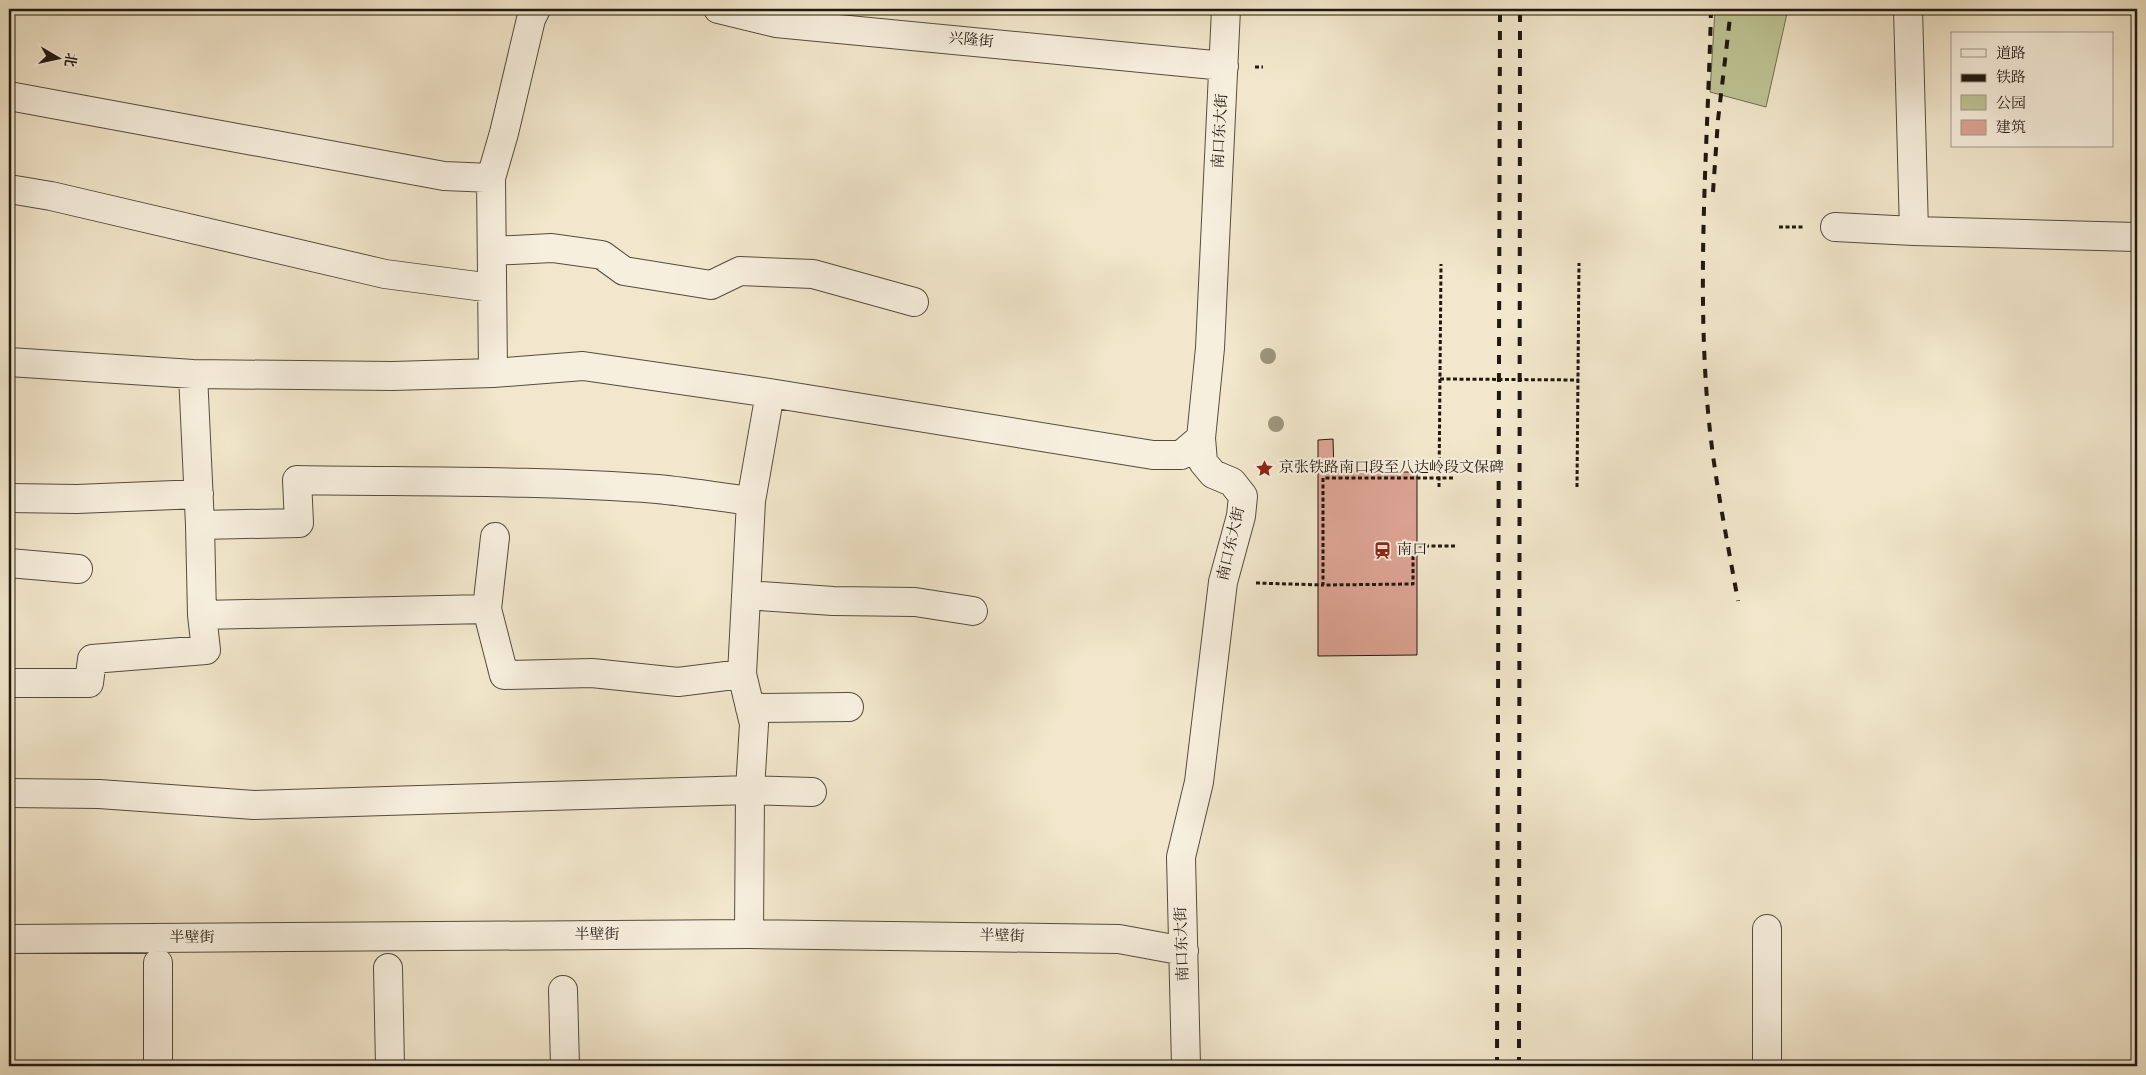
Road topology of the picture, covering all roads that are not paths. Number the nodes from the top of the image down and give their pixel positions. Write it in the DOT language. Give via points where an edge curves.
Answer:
graph roads {
  1 [pos="536,9"];
  2 [pos="718,9"];
  3 [pos="1226,9"];
  4 [pos="1908,9"];
  5 [pos="1224,66"];
  6 [pos="9,96"];
  7 [pos="491,178"];
  8 [pos="9,189"];
  9 [pos="1835,227"];
  10 [pos="1914,231"];
  11 [pos="2137,237"];
  12 [pos="492,251"];
  13 [pos="492,288"];
  14 [pos="914,302"];
  15 [pos="9,362"];
  16 [pos="493,373"];
  17 [pos="193,374"];
  18 [pos="770,393"];
  19 [pos="1201,438"];
  20 [pos="198,494"];
  21 [pos="9,498"];
  22 [pos="751,501"];
  23 [pos="200,525"];
  24 [pos="494,537"];
  25 [pos="9,563"];
  26 [pos="78,569"];
  27 [pos="746,595"];
  28 [pos="487,609"];
  29 [pos="973,611"];
  30 [pos="202,615"];
  31 [pos="742,674"];
  32 [pos="9,683"];
  33 [pos="848,707"];
  34 [pos="750,708"];
  35 [pos="750,790"];
  36 [pos="812,792"];
  37 [pos="9,793"];
  38 [pos="1767,929"];
  39 [pos="749,934"];
  40 [pos="9,939"];
  41 [pos="1184,951"];
  42 [pos="158,963"];
  43 [pos="388,968"];
  44 [pos="563,990"];
  45 [pos="158,1066"];
  46 [pos="390,1066"];
  47 [pos="565,1066"];
  48 [pos="1186,1066"];
  49 [pos="1767,1066"];
  1 -- 7 [label="street"];
  2 -- 5 [label="street, 兴隆街" via="776,23"];
  3 -- 5 [label="street, 南口东大街"];
  4 -- 10 [label="street"];
  5 -- 19 [label="street, 南口东大街" via="1210,348"];
  6 -- 7 [label="street" via="444,176"];
  7 -- 12 [label="street"];
  8 -- 13 [label="street" via="385,274"];
  9 -- 10 [label="street"];
  10 -- 11 [label="street"];
  12 -- 13 [label="street"];
  12 -- 14 [label="street" via="552,248 602,255 624,271 711,284 740,271 813,274"];
  13 -- 16 [label="street"];
  15 -- 17 [label="street"];
  16 -- 17 [label="street" via="393,376"];
  16 -- 18 [label="street" via="582,366"];
  17 -- 20 [label="street"];
  18 -- 19 [label="street" via="1153,455 1181,455"];
  18 -- 22 [label="street"];
  19 -- 41 [label="street, 南口东大街" via="1203,462 1213,474 1232,482 1243,496 1241,516 1223,582 1199,782 1181,857"];
  20 -- 21 [label="street" via="77,500"];
  20 -- 23 [label="street"];
  22 -- 23 [label="street" via="657,489 479,482 297,480 299,523"];
  22 -- 27 [label="street"];
  23 -- 30 [label="street"];
  24 -- 28 [label="street"];
  25 -- 26 [label="street"];
  27 -- 29 [label="street" via="915,602"];
  27 -- 31 [label="street"];
  28 -- 30 [label="street"];
  28 -- 31 [label="street" via="504,675 592,672 678,682"];
  30 -- 32 [label="street" via="206,650 92,659 89,683"];
  31 -- 34 [label="street"];
  33 -- 34 [label="street"];
  34 -- 35 [label="street" via="754,724"];
  35 -- 36 [label="street"];
  35 -- 37 [label="street" via="254,805 99,794"];
  35 -- 39 [label="street"];
  38 -- 49 [label="street"];
  39 -- 40 [label="street, 半壁街"];
  39 -- 41 [label="street, 半壁街" via="1119,939"];
  41 -- 48 [label="street, 南口东大街"];
  42 -- 45 [label="street"];
  43 -- 46 [label="street"];
  44 -- 47 [label="street"];
}
